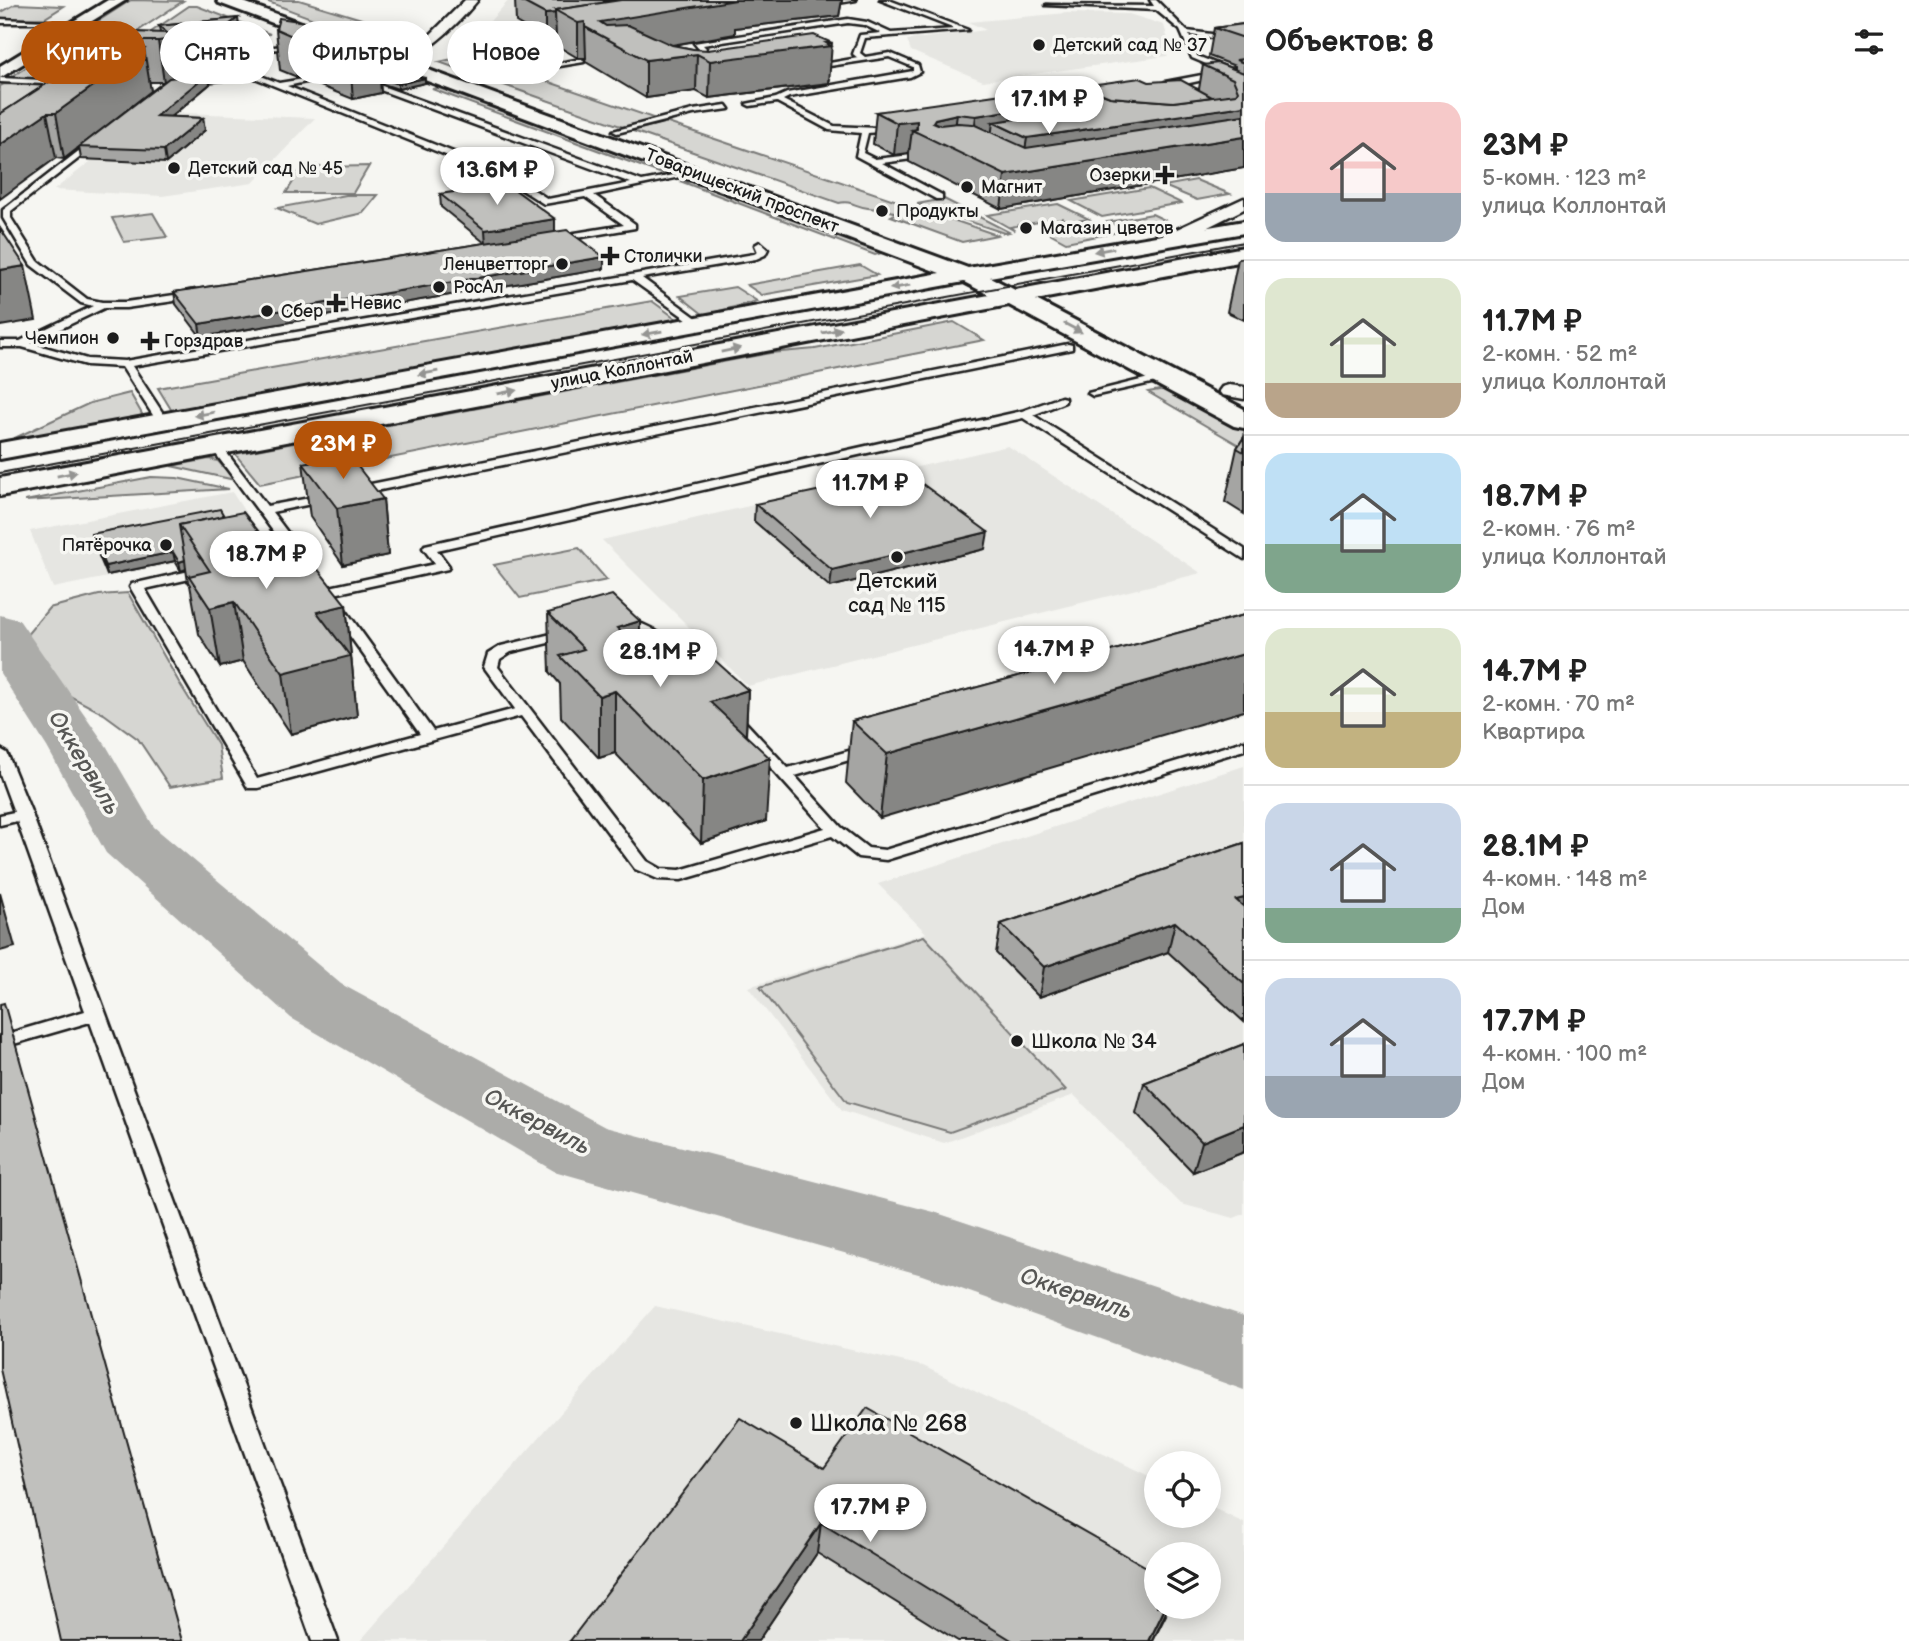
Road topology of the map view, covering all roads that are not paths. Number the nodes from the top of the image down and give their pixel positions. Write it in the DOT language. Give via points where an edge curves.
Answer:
graph roads {
  1 [pos="119,0"];
  2 [pos="224,0"];
  3 [pos="472,0"];
  4 [pos="853,0"];
  5 [pos="883,0"];
  6 [pos="1153,0"];
  7 [pos="252,1"];
  8 [pos="1073,3"];
  9 [pos="817,4"];
  10 [pos="1049,5"];
  11 [pos="1158,8"];
  12 [pos="53,20"];
  13 [pos="0,21"];
  14 [pos="298,21"];
  15 [pos="288,23"];
  16 [pos="1185,33"];
  17 [pos="589,35"];
  18 [pos="564,39"];
  19 [pos="433,41"];
  20 [pos="1244,42"];
  21 [pos="696,44"];
  22 [pos="682,46"];
  23 [pos="888,46"];
  24 [pos="1221,47"];
  25 [pos="1191,49"];
  26 [pos="1201,49"];
  27 [pos="863,58"];
  28 [pos="564,60"];
  29 [pos="582,61"];
  30 [pos="568,62"];
  31 [pos="564,63"];
  32 [pos="798,68"];
  33 [pos="1244,69"];
  34 [pos="1230,70"];
  35 [pos="0,73"];
  36 [pos="681,73"];
  37 [pos="433,76"];
  38 [pos="0,80"];
  39 [pos="1195,80"];
  40 [pos="21,81"];
  41 [pos="274,83"];
  42 [pos="288,83"];
  43 [pos="369,84"];
  44 [pos="484,84"];
  45 [pos="279,85"];
  46 [pos="1162,85"];
  47 [pos="1214,88"];
  48 [pos="1181,94"];
  49 [pos="778,100"];
  50 [pos="750,104"];
  51 [pos="726,107"];
  52 [pos="878,130"];
  53 [pos="617,131"];
  54 [pos="865,131"];
  55 [pos="103,136"];
  56 [pos="909,157"];
  57 [pos="873,162"];
  58 [pos="695,173"];
  59 [pos="644,184"];
  60 [pos="587,195"];
  61 [pos="939,197"];
  62 [pos="1244,203"];
  63 [pos="1244,228"];
  64 [pos="1170,239"];
  65 [pos="540,241"];
  66 [pos="760,245"];
  67 [pos="1244,254"];
  68 [pos="1206,261"];
  69 [pos="1244,261"];
  70 [pos="1006,268"];
  71 [pos="967,275"];
  72 [pos="634,277"];
  73 [pos="1053,289"];
  74 [pos="205,293"];
  75 [pos="1012,297"];
  76 [pos="102,305"];
  77 [pos="698,324"];
  78 [pos="0,344"];
  79 [pos="22,344"];
  80 [pos="1068,347"];
  81 [pos="125,364"];
  82 [pos="1165,377"];
  83 [pos="1093,393"];
  84 [pos="1239,394"];
  85 [pos="1061,400"];
  86 [pos="1026,414"];
  87 [pos="1244,419"];
  88 [pos="162,421"];
  89 [pos="216,446"];
  90 [pos="0,451"];
  91 [pos="0,487"];
  92 [pos="264,510"];
  93 [pos="295,552"];
  94 [pos="1244,555"];
  95 [pos="242,563"];
  96 [pos="216,569"];
  97 [pos="325,592"];
  98 [pos="605,625"];
  99 [pos="583,631"];
  100 [pos="706,689"];
  101 [pos="724,708"];
  102 [pos="524,711"];
  103 [pos="429,736"];
  104 [pos="1244,745"];
  105 [pos="877,748"];
  106 [pos="0,753"];
  107 [pos="785,774"];
  108 [pos="24,814"];
  109 [pos="0,820"];
  110 [pos="835,830"];
  111 [pos="97,1014"];
  112 [pos="0,1042"];
  113 [pos="326,1641"];
  1 -- 35 [label="street"];
  2 -- 15 [label="street, Товарищеский проспект"];
  3 -- 19 [label="street"];
  4 -- 9 [label="lane"];
  5 -- 23 [label="lane" via="965,30"];
  6 -- 11 [label="lane"];
  7 -- 14 [label="street, Товарищеский проспект"];
  8 -- 10 [label="lane"];
  8 -- 11 [label="lane"];
  11 -- 16 [label="lane"];
  12 -- 13 [label="lane"];
  16 -- 20 [label="lane"];
  16 -- 25 [label="lane"];
  17 -- 18 [label="lane"];
  20 -- 24 [label="lane"];
  21 -- 22 [label="lane"];
  21 -- 23 [label="lane" via="848,21 865,23"];
  21 -- 36 [label="lane" via="703,48 691,69"];
  23 -- 27 [label="lane"];
  23 -- 27 [label="lane" via="862,36 856,54"];
  23 -- 49 [label="lane" via="916,66 917,72"];
  25 -- 26 [label="lane"];
  25 -- 34 [label="lane" via="1196,58"];
  27 -- 32 [label="lane"];
  28 -- 30 [label="lane"];
  29 -- 30 [label="lane"];
  30 -- 31 [label="lane"];
  33 -- 34 [label="lane"];
  34 -- 39 [label="lane"];
  37 -- 58 [label="street, Товарищеский проспект"];
  38 -- 40 [label="lane"];
  39 -- 46 [label="lane"];
  39 -- 47 [label="lane"];
  41 -- 45 [label="lane"];
  42 -- 45 [label="lane"];
  43 -- 59 [label="lane"];
  44 -- 53 [label="street, Товарищеский проспект"];
  45 -- 60 [label="lane" via="508,177 547,202"];
  46 -- 48 [label="lane"];
  49 -- 50 [label="lane"];
  49 -- 54 [label="lane" via="832,128"];
  51 -- 53 [label="lane"];
  52 -- 54 [label="lane"];
  53 -- 70 [label="street, Товарищеский проспект"];
  54 -- 57 [label="lane" via="859,153"];
  55 -- 76 [label="lane" via="7,210 7,218 34,263 74,295"];
  56 -- 57 [label="lane"];
  57 -- 61 [label="lane"];
  58 -- 59 [label="lane"];
  58 -- 71 [label="street, Товарищеский проспект"];
  59 -- 60 [label="lane"];
  60 -- 65 [label="lane" via="632,226"];
  62 -- 64 [label="street"];
  63 -- 64 [label="street, улица Коллонтай"];
  64 -- 70 [label="street, улица Коллонтай, one-way"];
  66 -- 72 [label="lane" via="762,253 756,256"];
  67 -- 68 [label="street, улица Коллонтай"];
  68 -- 69 [label="street"];
  68 -- 73 [label="street, улица Коллонтай"];
  70 -- 71 [label="street, улица Коллонтай"];
  70 -- 73 [label="street, Товарищеский проспект"];
  71 -- 75 [label="street, Товарищеский проспект"];
  71 -- 77 [label="street, улица Коллонтай, one-way"];
  72 -- 77 [label="lane"];
  72 -- 81 [label="lane"];
  73 -- 75 [label="street, улица Коллонтай"];
  73 -- 84 [label="street, Товарищеский проспект"];
  74 -- 76 [label="lane"];
  75 -- 82 [label="street, Товарищеский проспект, one-way"];
  89 -- 75 [label="street, улица Коллонтай, one-way"];
  76 -- 79 [label="lane"];
  77 -- 88 [label="street, улица Коллонтай, one-way"];
  78 -- 79 [label="lane"];
  79 -- 81 [label="lane" via="86,362"];
  80 -- 92 [label="lane"];
  81 -- 88 [label="lane"];
  82 -- 83 [label="lane"];
  82 -- 87 [label="street, Товарищеский проспект"];
  85 -- 86 [label="lane"];
  86 -- 94 [label="lane"];
  86 -- 97 [label="lane" via="429,548 443,566"];
  88 -- 90 [label="street, улица Коллонтай"];
  91 -- 89 [label="street, улица Коллонтай, one-way"];
  89 -- 92 [label="lane"];
  92 -- 93 [label="lane"];
  93 -- 95 [label="lane"];
  93 -- 97 [label="lane"];
  96 -- 103 [label="lane" via="136,587 253,785"];
  97 -- 103 [label="lane"];
  98 -- 100 [label="lane" via="635,623 651,629"];
  99 -- 102 [label="lane" via="506,649 493,657 492,667"];
  101 -- 107 [label="lane"];
  102 -- 103 [label="lane"];
  102 -- 110 [label="lane" via="642,865 658,874 681,875"];
  104 -- 110 [label="lane" via="886,855 864,853"];
  105 -- 107 [label="lane"];
  106 -- 108 [label="lane"];
  107 -- 110 [label="lane"];
  108 -- 109 [label="lane"];
  108 -- 111 [label="lane"];
  111 -- 112 [label="lane"];
  111 -- 113 [label="lane"];
}
